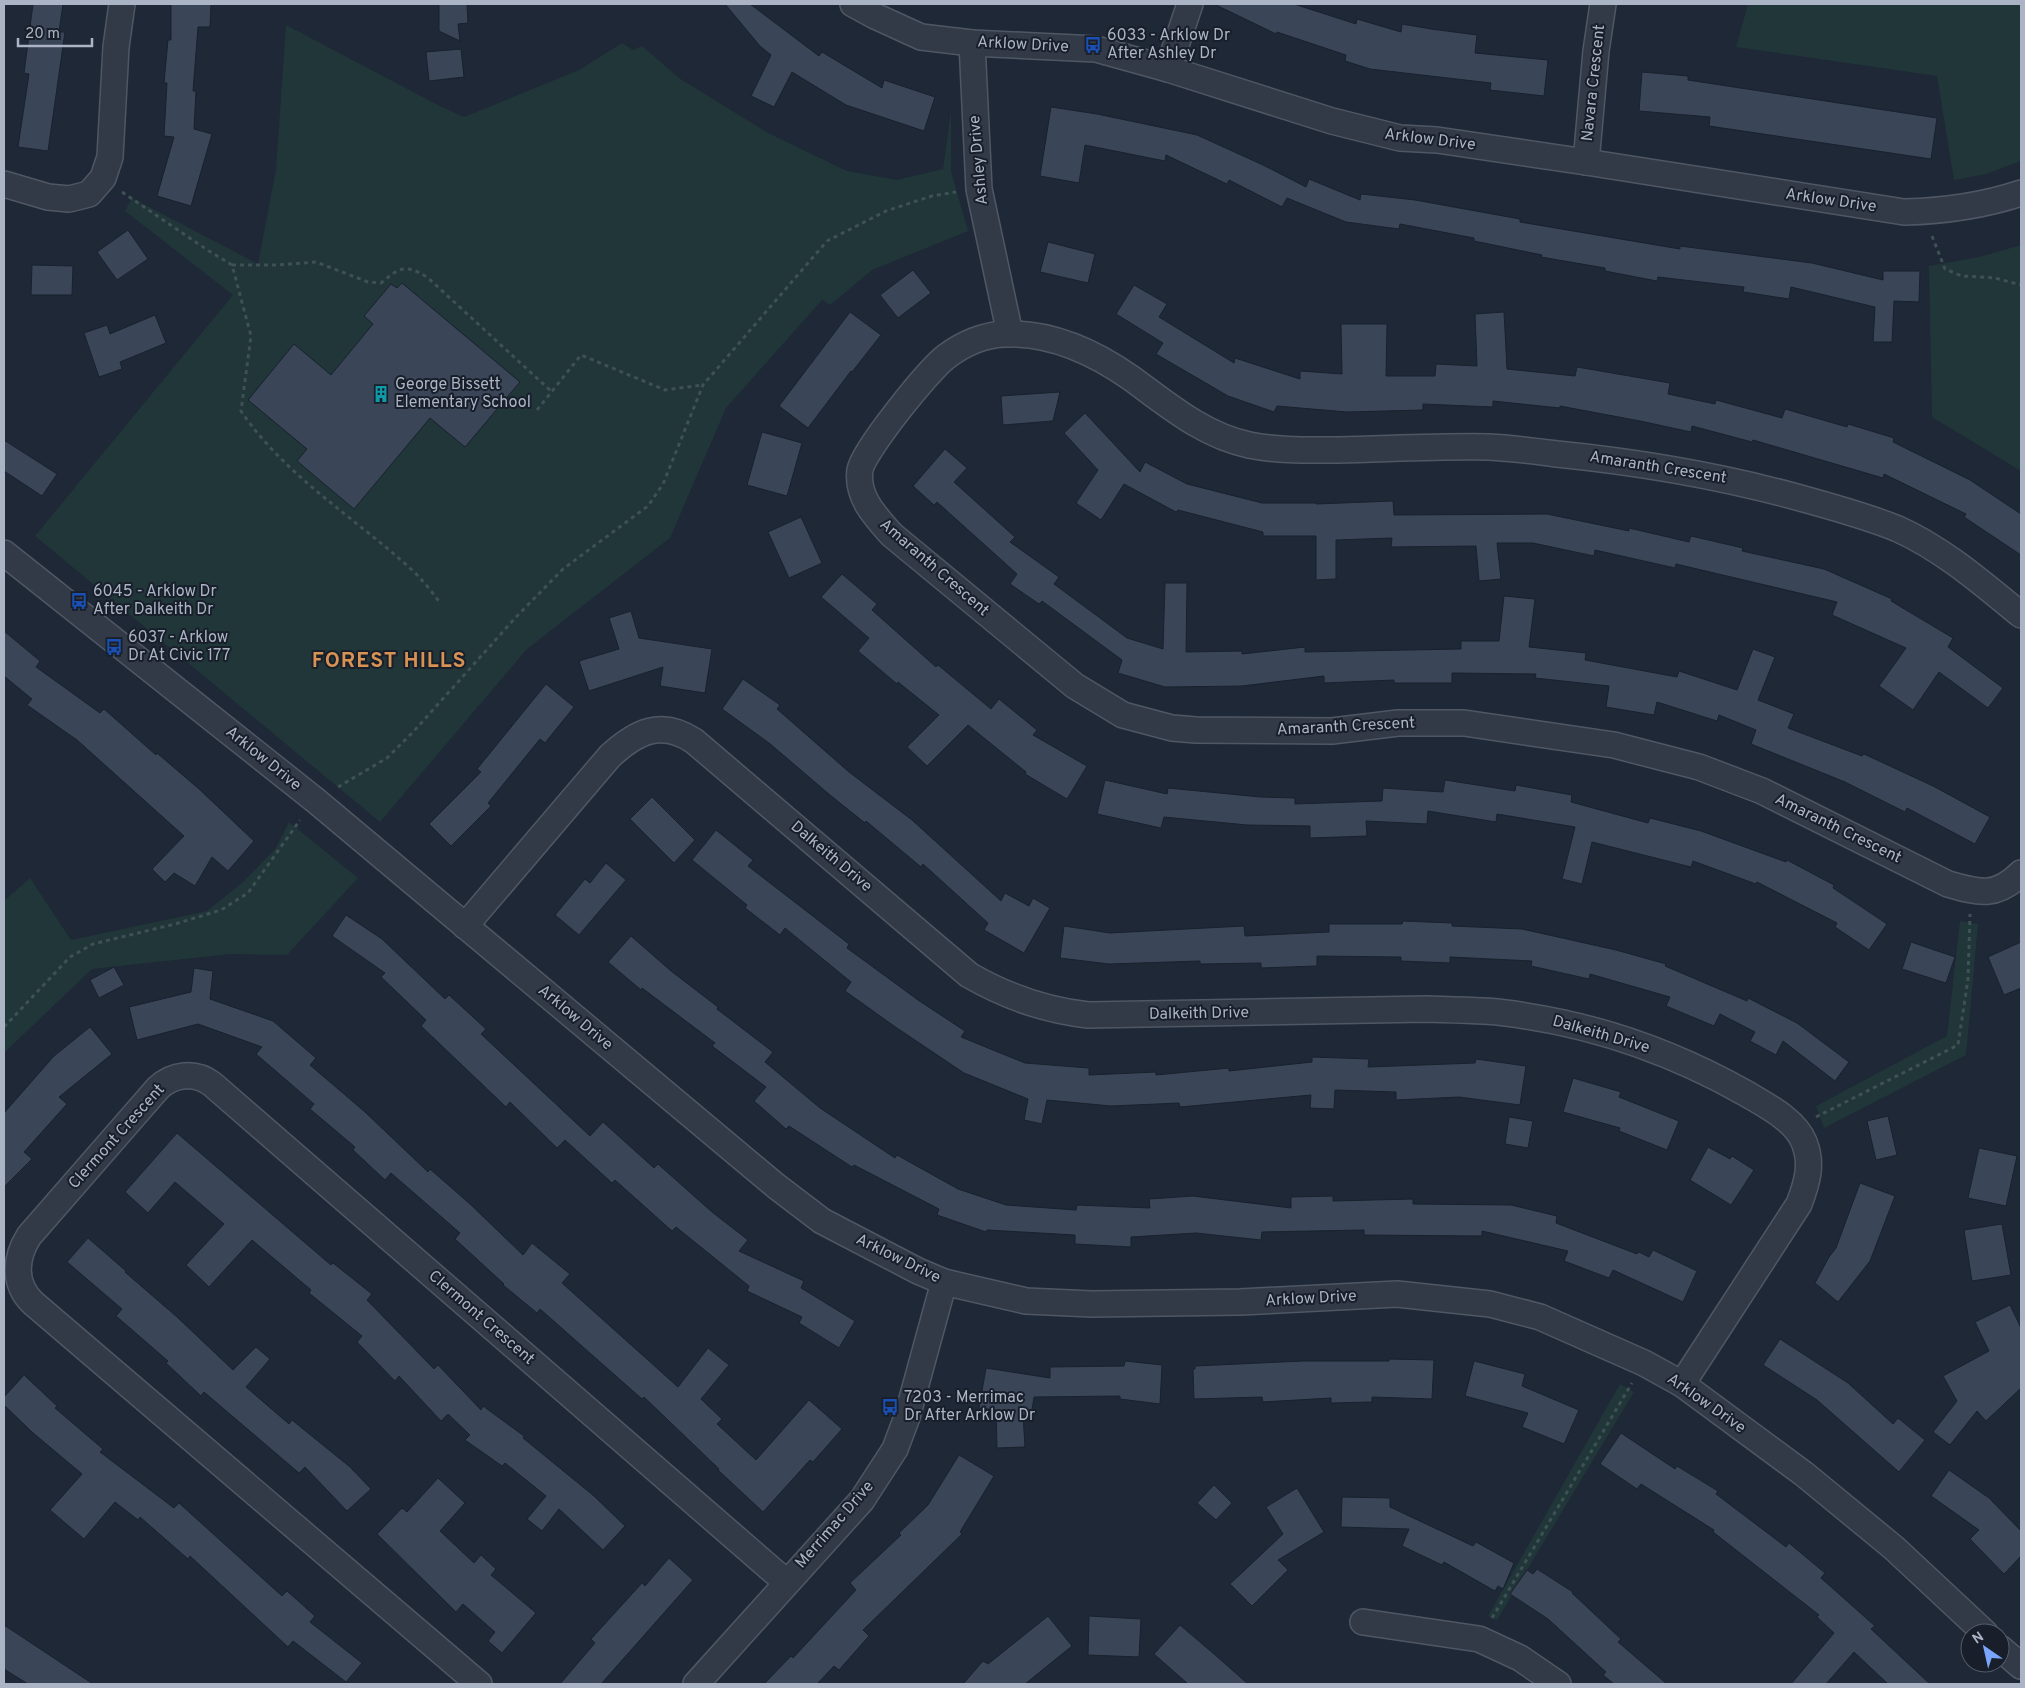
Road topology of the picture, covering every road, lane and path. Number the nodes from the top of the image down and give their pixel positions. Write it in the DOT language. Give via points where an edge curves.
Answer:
graph roads {
  1 [pos="122,4"];
  2 [pos="853,4"];
  3 [pos="1190,4"];
  4 [pos="1603,4"];
  5 [pos="972,43"];
  6 [pos="1168,69"];
  7 [pos="1586,162"];
  8 [pos="103,178"];
  9 [pos="4,184"];
  10 [pos="979,190"];
  11 [pos="2021,193"];
  12 [pos="1922,212"];
  13 [pos="232,265"];
  14 [pos="2021,285"];
  15 [pos="1010,334"];
  16 [pos="703,385"];
  17 [pos="552,392"];
  18 [pos="537,410"];
  19 [pos="4,553"];
  20 [pos="441,604"];
  21 [pos="2021,615"];
  22 [pos="315,800"];
  23 [pos="2021,873"];
  24 [pos="1971,890"];
  25 [pos="466,926"];
  26 [pos="4,1027"];
  27 [pos="1796,1128"];
  28 [pos="944,1282"];
  29 [pos="1644,1363"];
  30 [pos="1682,1384"];
  31 [pos="786,1582"];
  32 [pos="1363,1622"];
  33 [pos="1974,1623"];
  34 [pos="1479,1639"];
  35 [pos="2010,1657"];
  36 [pos="2021,1666"];
  37 [pos="480,1684"];
  38 [pos="696,1684"];
  39 [pos="1558,1684"];
  1 -- 8 [label="street" via="116,47 110,157"];
  2 -- 5 [label="street, Arklow Drive" via="920,37"];
  3 -- 6 [label="street"];
  4 -- 7 [label="street, Navara Crescent"];
  5 -- 6 [label="street, Arklow Drive" via="1096,49"];
  5 -- 10 [label="street, Ashley Drive"];
  6 -- 7 [label="street, Arklow Drive" via="1364,130 1400,138 1437,140"];
  7 -- 12 [label="street, Arklow Drive" via="1904,212"];
  8 -- 9 [label="street" via="89,194 69,199 48,197"];
  8 -- 13 [label="path"];
  10 -- 15 [label="street, Ashley Drive"];
  10 -- 16 [label="path" via="932,196 895,208 827,241"];
  11 -- 12 [label="street, Arklow Drive" via="1952,210"];
  12 -- 14 [label="path" via="1945,269 1962,276 1995,278"];
  13 -- 17 [label="path" via="316,262 368,282 381,283 398,269 414,269 427,276"];
  13 -- 20 [label="path" via="251,336 241,411 256,434 292,470 412,570"];
  15 -- 21 [label="street, Amaranth Crescent" via="1032,334 1082,351 1127,375 1192,423 1264,448 1490,447 1584,456 1731,480 1838,508 1899,530 1939,552"];
  15 -- 24 [label="street, Amaranth Crescent" via="991,335 973,341 949,354 930,372 863,461 860,471 863,494 875,517 892,535 1075,686 1098,701 1123,715 1172,728 1332,731 1398,723 1464,723 1614,745 1699,766 1762,791 1948,884"];
  16 -- 17 [label="path" via="665,390 581,355"];
  16 -- 22 [label="path" via="663,484 648,506 563,570 387,758"];
  17 -- 18 [label="path"];
  19 -- 22 [label="street, Arklow Drive"];
  22 -- 25 [label="street, Arklow Drive"];
  22 -- 26 [label="path" via="248,893 221,910 93,944 70,957"];
  23 -- 24 [label="street, Amaranth Crescent" via="2001,889 1990,892"];
  24 -- 27 [label="path" via="1968,979 1958,1045"];
  25 -- 27 [label="street, Dalkeith Drive" via="619,748 632,737 651,730 675,731 694,741 969,975 1027,1003 1088,1016 1427,1009 1524,1015 1616,1036 1674,1058 1733,1086"];
  25 -- 28 [label="street, Arklow Drive" via="822,1221"];
  27 -- 30 [label="street, Dalkeith Drive" via="1809,1162 1808,1182 1799,1204"];
  28 -- 29 [label="street, Arklow Drive" via="1026,1301 1092,1304 1240,1302 1397,1294 1443,1298 1490,1304 1540,1317"];
  28 -- 31 [label="street, Merrimac Drive" via="895,1449 862,1500"];
  29 -- 30 [label="street, Arklow Drive"];
  29 -- 34 [label="path"];
  30 -- 33 [label="street, Arklow Drive" via="1804,1474 1894,1548"];
  31 -- 37 [label="street, Clermont Crescent" via="212,1084 191,1076 168,1080 29,1236 18,1262 18,1280 22,1288 27,1297"];
  31 -- 38 [label="street, Merrimac Drive"];
  32 -- 34 [label="street"];
  34 -- 39 [label="street" via="1520,1658"];
  35 -- 36 [label="street"];
}
